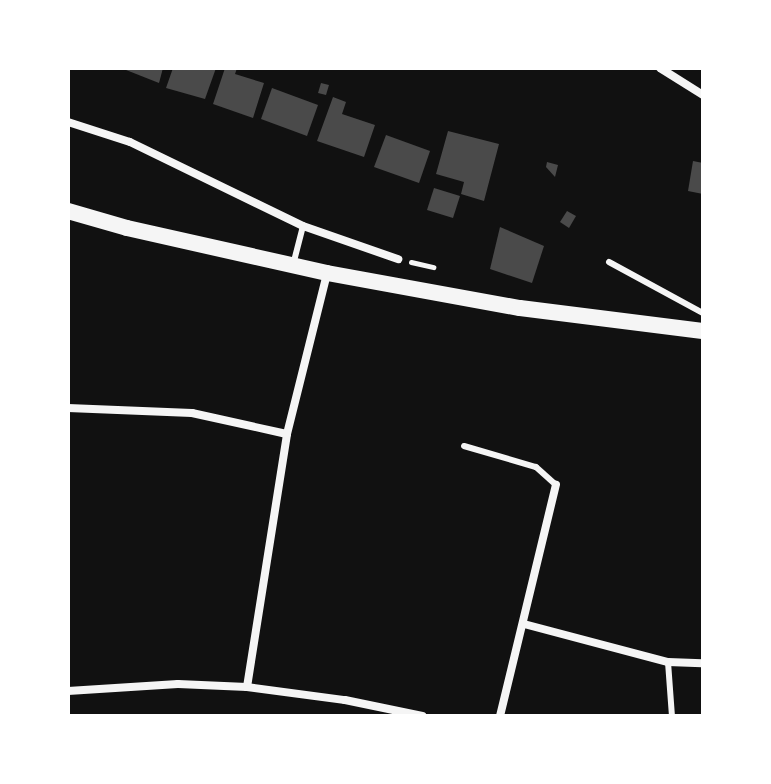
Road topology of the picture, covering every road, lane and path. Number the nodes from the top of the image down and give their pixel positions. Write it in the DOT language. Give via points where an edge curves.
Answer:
graph roads {
  1 [pos="660,68"];
  2 [pos="703,95"];
  3 [pos="68,122"];
  4 [pos="68,211"];
  5 [pos="303,226"];
  6 [pos="398,259"];
  7 [pos="609,262"];
  8 [pos="293,265"];
  9 [pos="327,273"];
  10 [pos="703,313"];
  11 [pos="703,331"];
  12 [pos="68,408"];
  13 [pos="287,434"];
  14 [pos="464,446"];
  15 [pos="556,485"];
  16 [pos="524,624"];
  17 [pos="668,662"];
  18 [pos="702,663"];
  19 [pos="247,687"];
  20 [pos="68,691"];
  21 [pos="422,716"];
  22 [pos="500,716"];
  23 [pos="672,716"];
  1 -- 2 [label="street"];
  3 -- 5 [label="street" via="130,142"];
  4 -- 8 [label="main road"];
  5 -- 6 [label="street"];
  5 -- 8 [label="lane"];
  7 -- 10 [label="lane"];
  8 -- 9 [label="main road"];
  9 -- 11 [label="main road" via="520,308"];
  9 -- 13 [label="street"];
  12 -- 13 [label="street" via="192,413"];
  13 -- 19 [label="street"];
  14 -- 15 [label="lane" via="536,467"];
  15 -- 16 [label="street"];
  16 -- 17 [label="street"];
  16 -- 22 [label="street"];
  17 -- 18 [label="street"];
  17 -- 23 [label="lane"];
  19 -- 20 [label="street" via="178,684"];
  19 -- 21 [label="street"];
}
